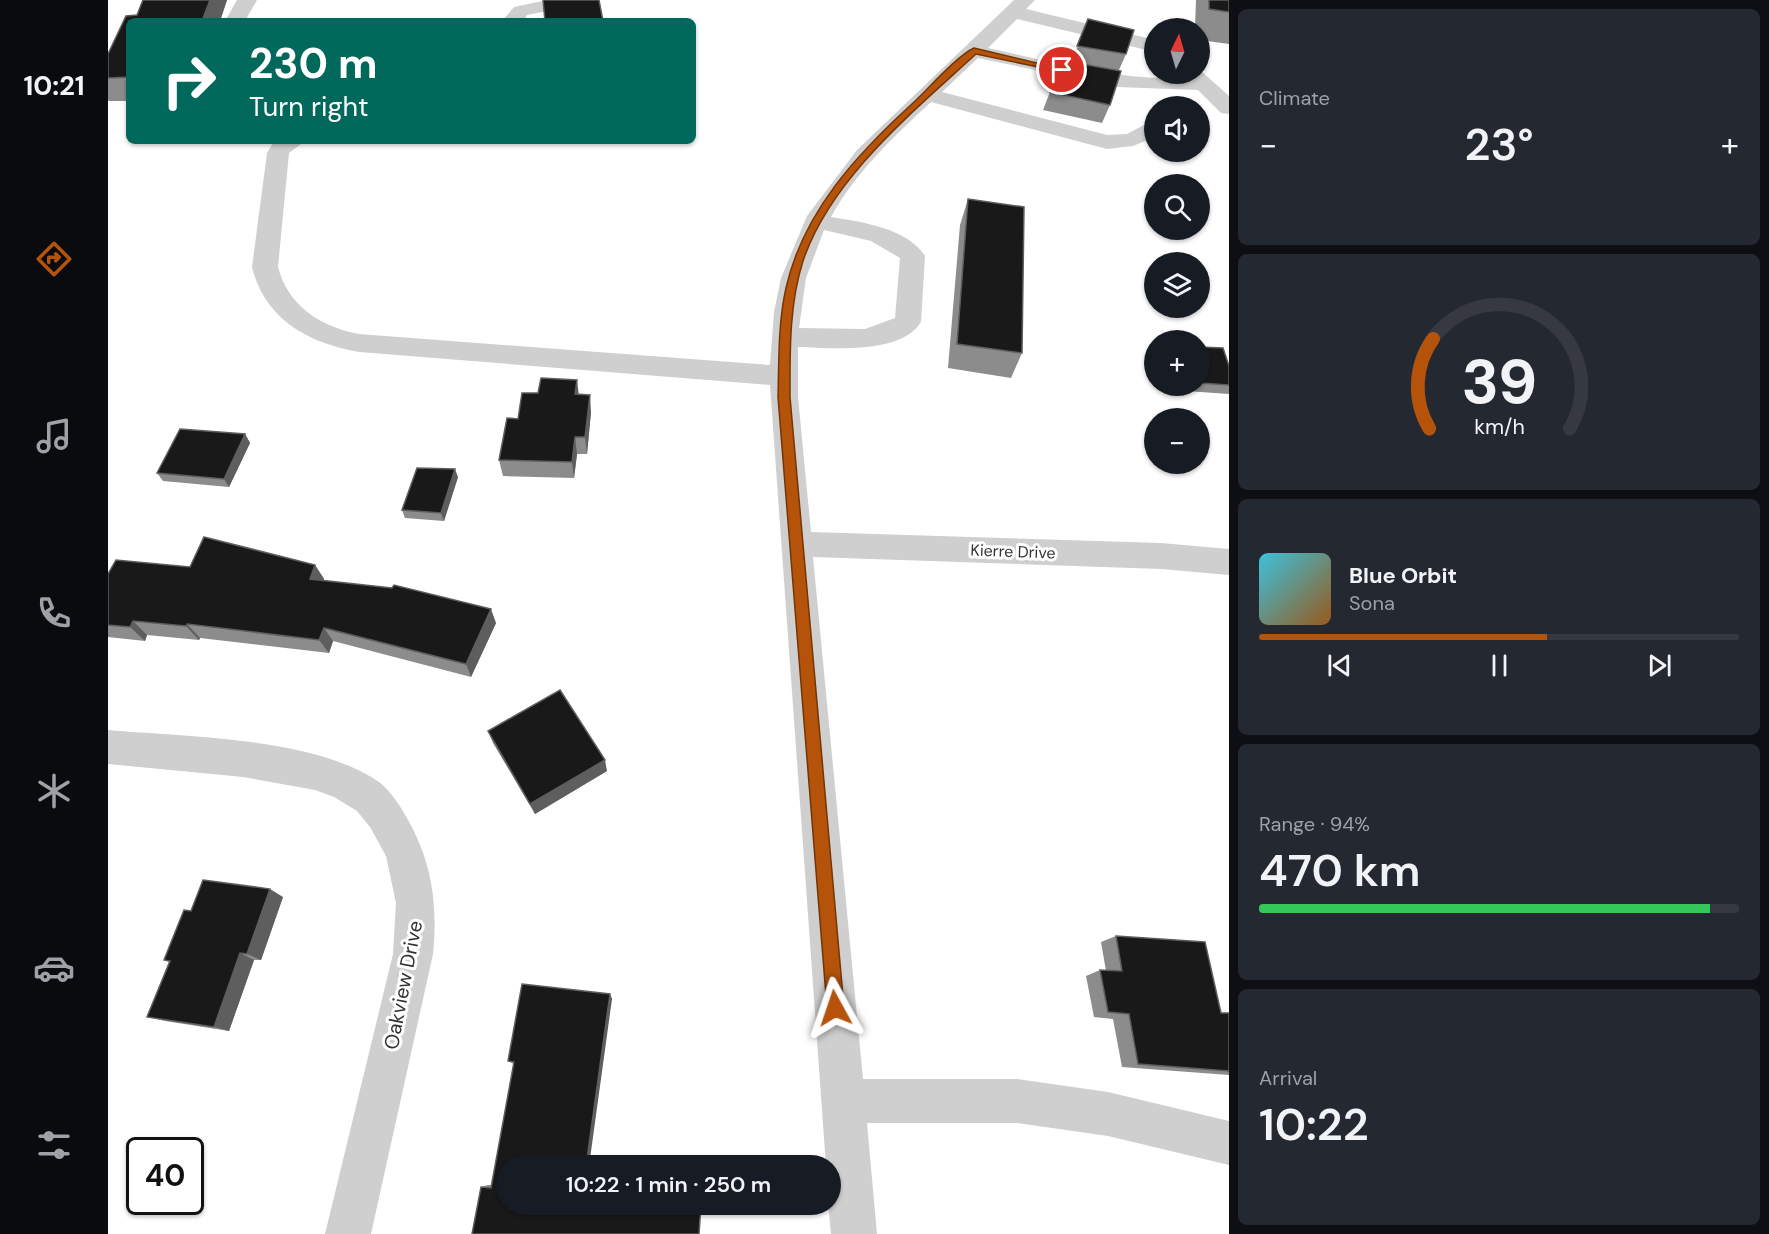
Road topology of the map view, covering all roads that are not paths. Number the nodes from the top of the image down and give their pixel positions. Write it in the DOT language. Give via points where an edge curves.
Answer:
graph roads {
  1 [pos="247,0"];
  2 [pos="576,0"];
  3 [pos="1019,6"];
  4 [pos="516,11"];
  5 [pos="237,18"];
  6 [pos="1144,43"];
  7 [pos="974,51"];
  8 [pos="1187,84"];
  9 [pos="1204,84"];
  10 [pos="927,94"];
  11 [pos="1157,96"];
  12 [pos="1229,108"];
  13 [pos="1144,136"];
  14 [pos="285,144"];
  15 [pos="815,221"];
  16 [pos="785,337"];
  17 [pos="783,376"];
  18 [pos="797,544"];
  19 [pos="1229,562"];
  20 [pos="108,747"];
  21 [pos="843,1101"];
  22 [pos="1229,1143"];
  23 [pos="348,1234"];
  24 [pos="854,1234"];
  1 -- 5 [label="street"];
  2 -- 4 [label="street"];
  3 -- 6 [label="street"];
  3 -- 7 [label="street"];
  7 -- 10 [label="street"];
  7 -- 11 [label="street" via="1106,79"];
  8 -- 11 [label="street"];
  9 -- 12 [label="street"];
  10 -- 13 [label="street" via="1107,142"];
  10 -- 15 [label="street" via="861,159"];
  14 -- 17 [label="street" via="278,153 265,267 267,280 282,304 316,330 359,343"];
  15 -- 16 [label="street" via="790,290"];
  15 -- 16 [label="street" via="876,235 913,256 908,322 894,332 872,339"];
  16 -- 17 [label="street"];
  17 -- 18 [label="street"];
  18 -- 19 [label="street, Kierre Drive" via="1161,556"];
  18 -- 21 [label="street"];
  20 -- 23 [label="street, Oakview Drive" via="295,768 343,781 366,794 381,810 404,851 417,893 413,954"];
  21 -- 22 [label="street" via="1017,1101 1108,1114"];
  21 -- 24 [label="street"];
}
